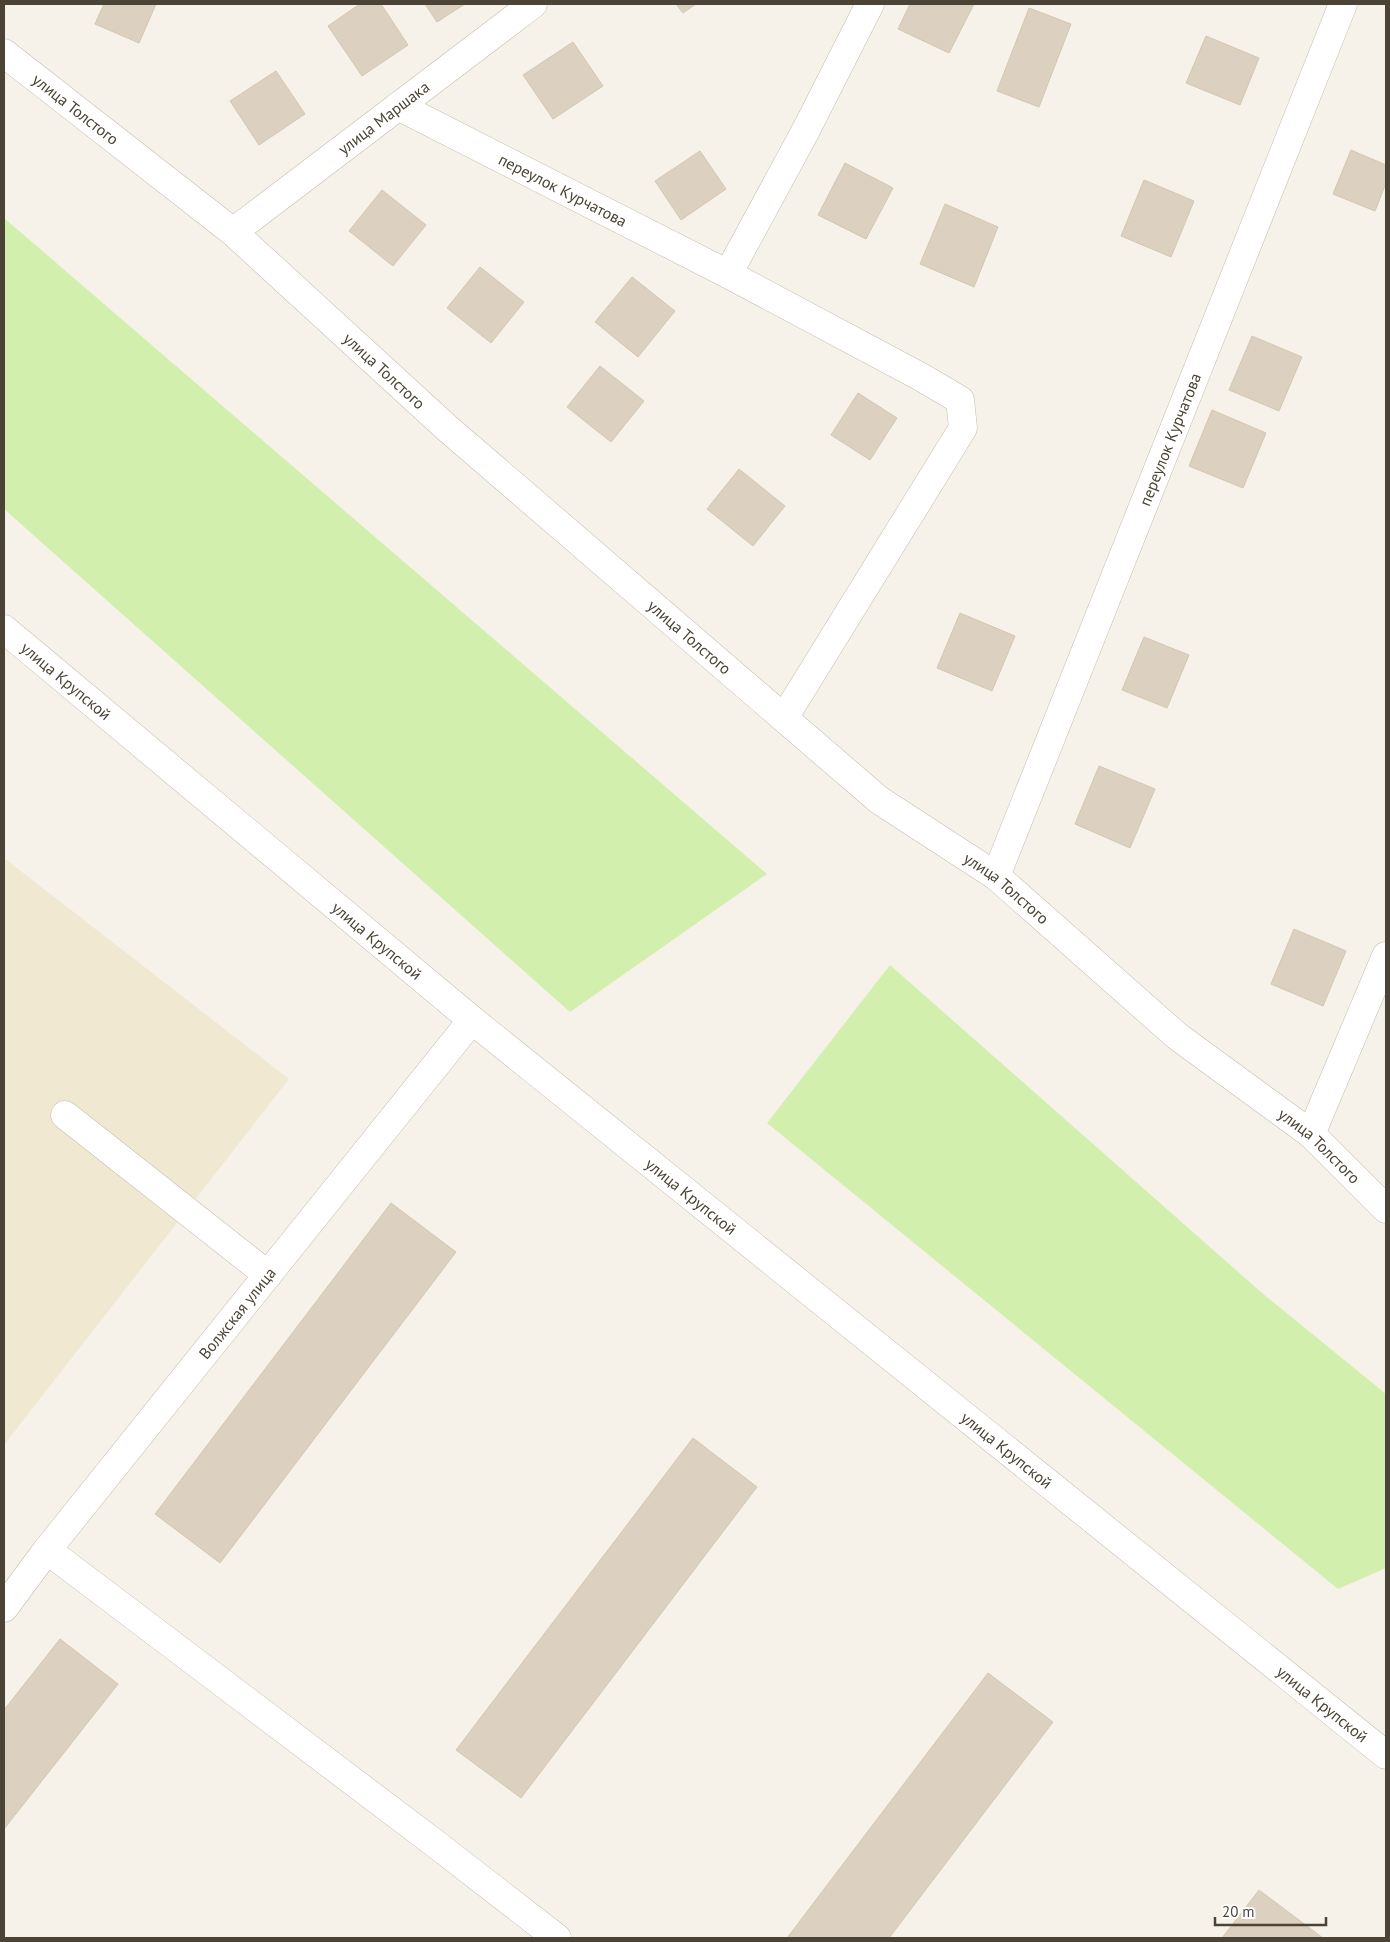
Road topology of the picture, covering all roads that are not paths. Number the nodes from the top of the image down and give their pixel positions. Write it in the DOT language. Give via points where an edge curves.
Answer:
graph roads {
  1 [pos="533,4"];
  2 [pos="870,4"];
  3 [pos="1344,4"];
  4 [pos="4,53"];
  5 [pos="398,106"];
  6 [pos="233,232"];
  7 [pos="728,274"];
  8 [pos="4,629"];
  9 [pos="784,718"];
  10 [pos="996,876"];
  11 [pos="1386,956"];
  12 [pos="472,1020"];
  13 [pos="65,1115"];
  14 [pos="1311,1134"];
  15 [pos="1386,1208"];
  16 [pos="268,1275"];
  17 [pos="47,1550"];
  18 [pos="4,1608"];
  19 [pos="1386,1755"];
  20 [pos="557,1938"];
  1 -- 5 [label="street, улица Маршака"];
  2 -- 7 [label="street"];
  3 -- 10 [label="street, переулок Курчатова"];
  4 -- 6 [label="street, улица Толстого"];
  5 -- 6 [label="street, улица Маршака"];
  5 -- 7 [label="street, переулок Курчатова"];
  6 -- 9 [label="street, улица Толстого" via="447,428"];
  7 -- 9 [label="street, переулок Курчатова" via="960,400 963,428"];
  8 -- 12 [label="street, улица Крупской"];
  9 -- 10 [label="street, улица Толстого" via="879,800"];
  10 -- 14 [label="street, улица Толстого" via="1177,1036"];
  11 -- 14 [label="street"];
  12 -- 16 [label="street, Волжская улица"];
  12 -- 19 [label="street, улица Крупской"];
  13 -- 16 [label="street"];
  14 -- 15 [label="street, улица Толстого"];
  16 -- 17 [label="street, Волжская улица"];
  17 -- 18 [label="street, Волжская улица"];
  17 -- 20 [label="street"];
}
